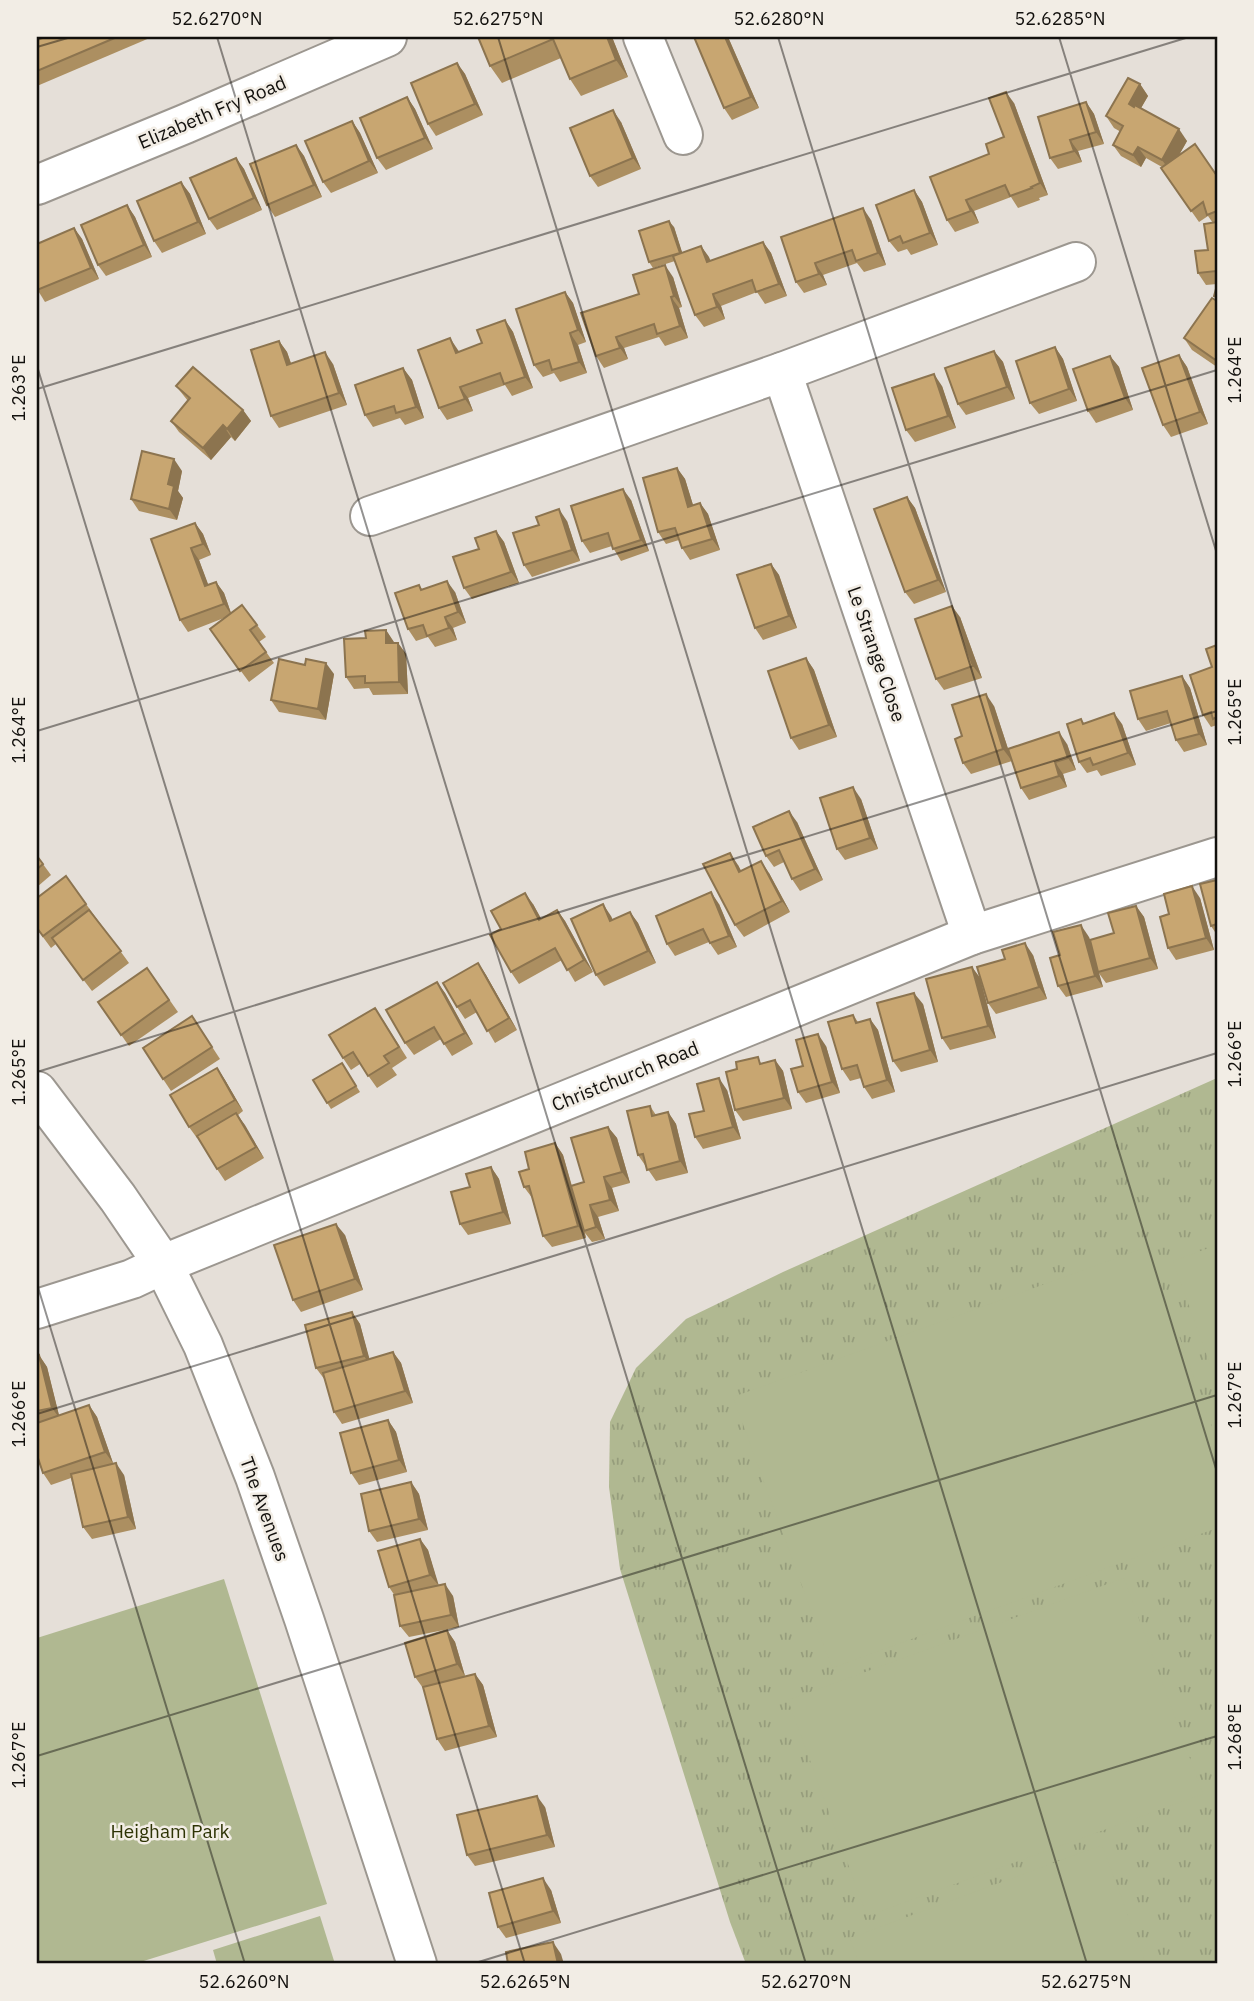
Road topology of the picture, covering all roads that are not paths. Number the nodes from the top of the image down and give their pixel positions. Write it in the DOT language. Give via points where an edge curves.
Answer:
graph roads {
  1 [pos="387,37"];
  2 [pos="643,37"];
  3 [pos="683,135"];
  4 [pos="37,185"];
  5 [pos="1076,262"];
  6 [pos="782,372"];
  7 [pos="369,516"];
  8 [pos="1217,857"];
  9 [pos="972,935"];
  10 [pos="37,1091"];
  11 [pos="163,1264"];
  12 [pos="37,1309"];
  13 [pos="416,1964"];
  1 -- 4 [label="street, Elizabeth Fry Road"];
  2 -- 3 [label="street"];
  5 -- 6 [label="street"];
  6 -- 7 [label="street"];
  6 -- 9 [label="street, Le Strange Close"];
  8 -- 9 [label="street, Christchurch Road"];
  9 -- 11 [label="street, Christchurch Road"];
  10 -- 11 [label="street, The Avenues"];
  11 -- 12 [label="street, Christchurch Road" via="132,1279"];
  11 -- 13 [label="street, The Avenues" via="203,1345 255,1477"];
}
